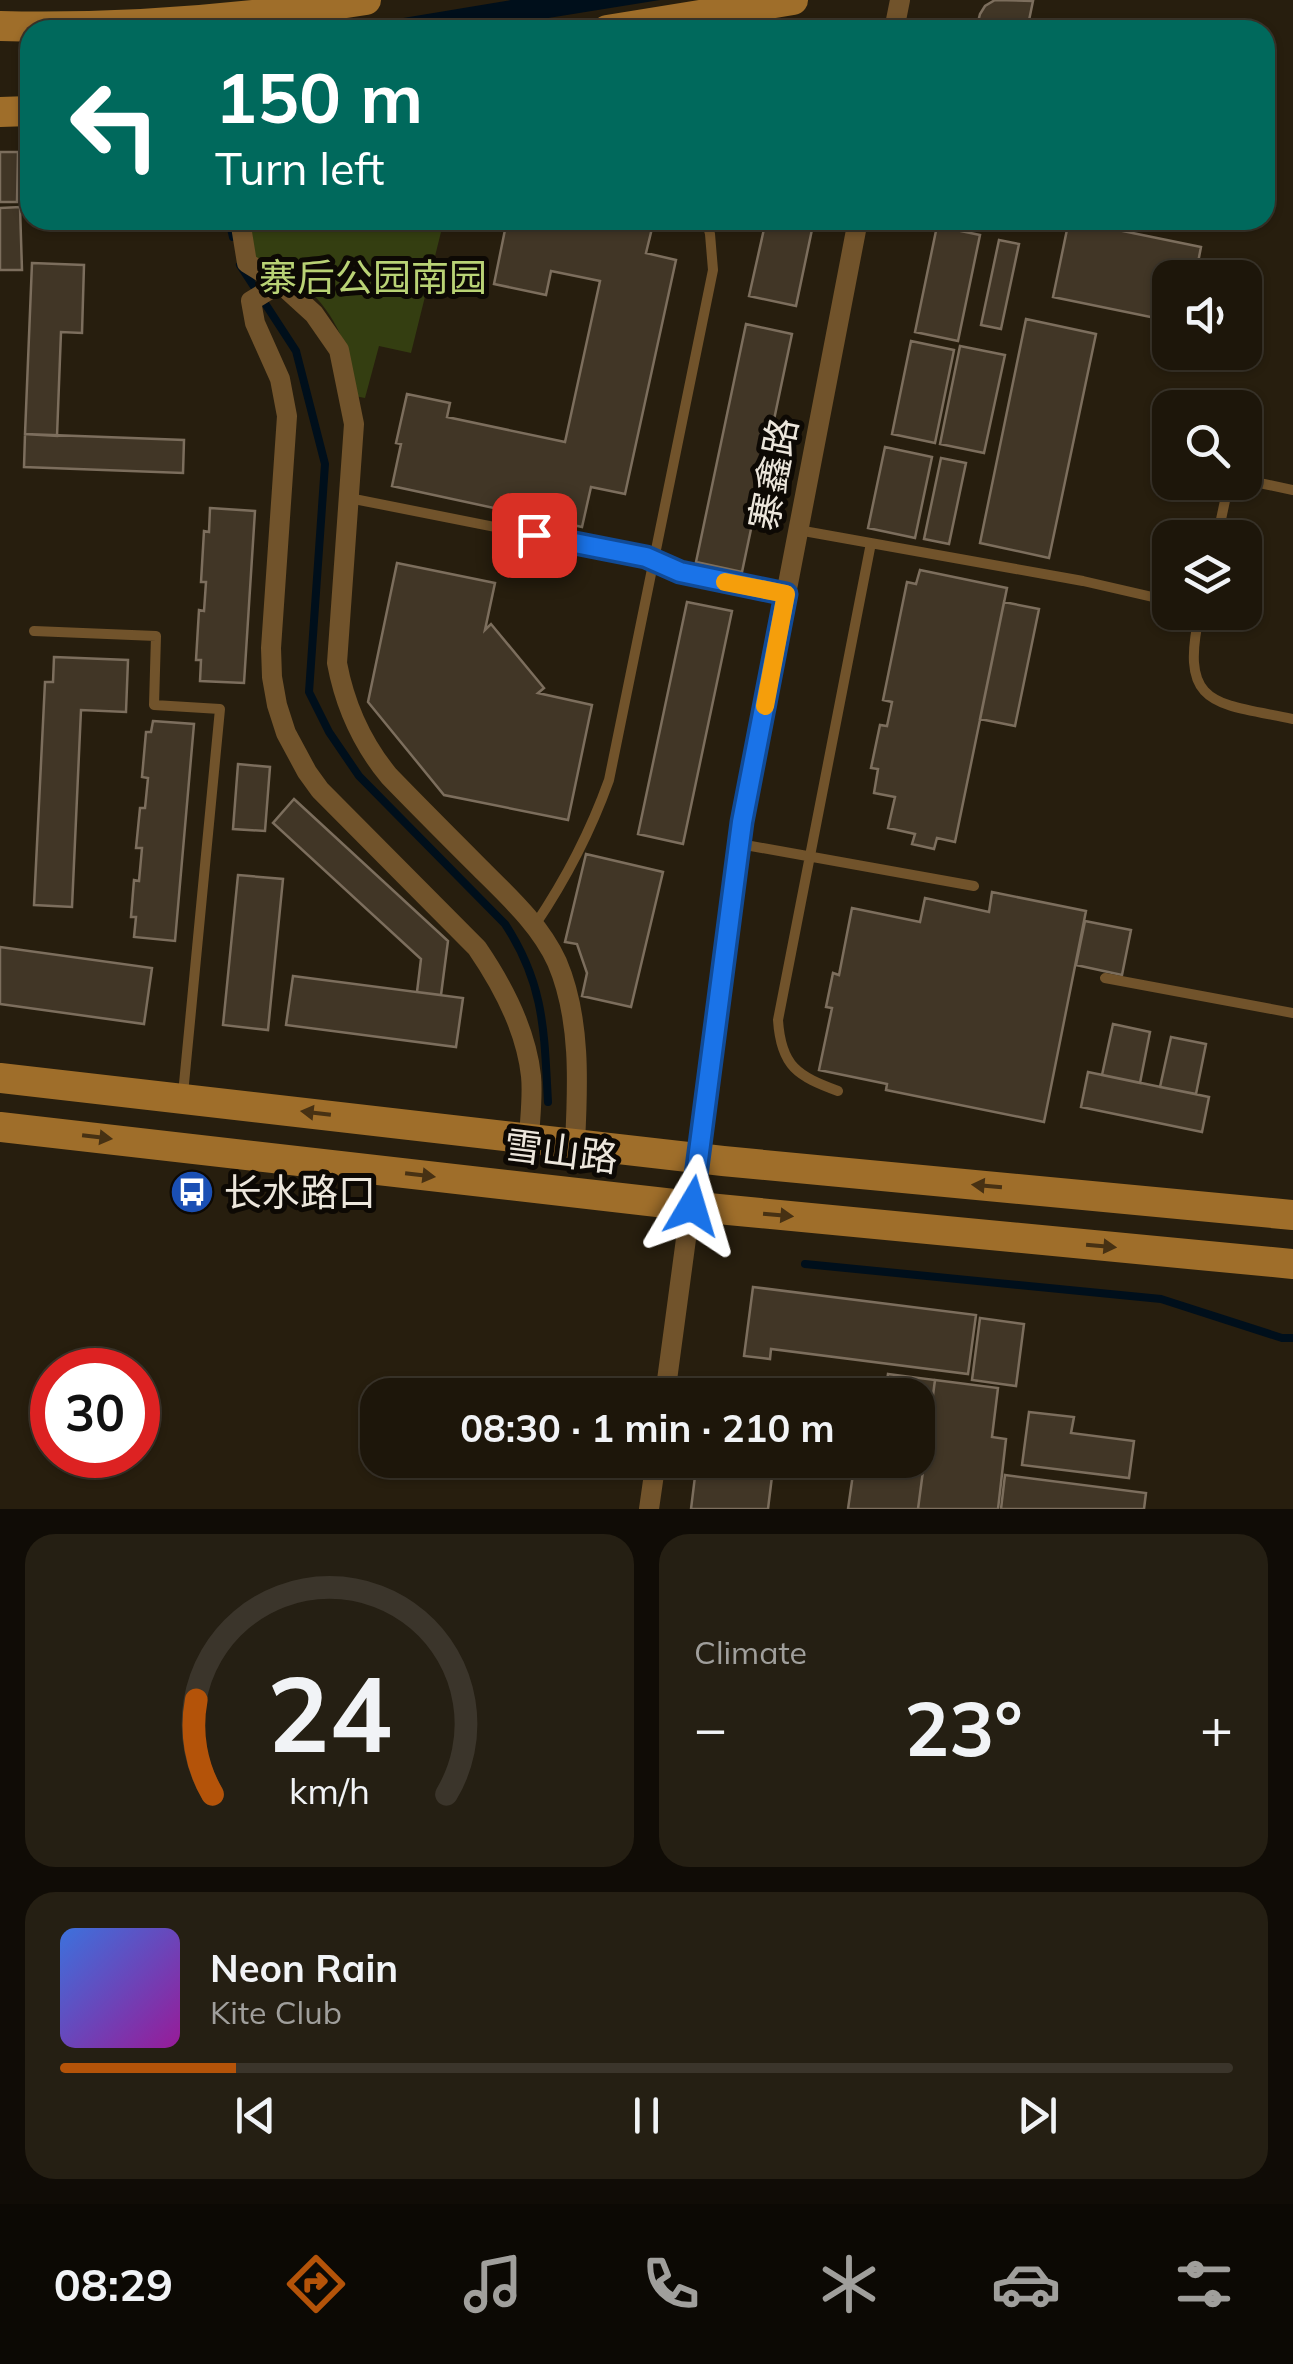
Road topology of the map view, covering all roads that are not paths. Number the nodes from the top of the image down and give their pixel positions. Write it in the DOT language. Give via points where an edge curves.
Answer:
graph roads {
  1 [pos="366,0"];
  2 [pos="793,0"];
  3 [pos="195,20"];
  4 [pos="695,20"];
  5 [pos="242,230"];
  6 [pos="709,230"];
  7 [pos="856,230"];
  8 [pos="280,283"];
  9 [pos="1262,484"];
  10 [pos="1293,490"];
  11 [pos="348,498"];
  12 [pos="798,530"];
  13 [pos="871,543"];
  14 [pos="655,560"];
  15 [pos="786,594"];
  16 [pos="1152,598"];
  17 [pos="1196,630"];
  18 [pos="34,631"];
  19 [pos="1293,720"];
  20 [pos="740,844"];
  21 [pos="810,856"];
  22 [pos="974,886"];
  23 [pos="534,925"];
  24 [pos="1105,978"];
  25 [pos="1293,1013"];
  26 [pos="0,1078"];
  27 [pos="838,1091"];
  28 [pos="183,1098"];
  29 [pos="0,1127"];
  30 [pos="529,1138"];
  31 [pos="575,1144"];
  32 [pos="698,1158"];
  33 [pos="692,1206"];
  34 [pos="1293,1216"];
  35 [pos="1293,1264"];
  36 [pos="668,1378"];
  37 [pos="653,1478"];
  38 [pos="649,1509"];
  1 -- 3 [label="main road"];
  2 -- 4 [label="main road"];
  5 -- 8 [label="street" via="247,263"];
  6 -- 14 [label="lane" via="713,270"];
  7 -- 12 [label="street, 寨鑫路"];
  8 -- 11 [label="street" via="314,314 338,350 354,424"];
  8 -- 30 [label="street" via="251,301 287,416 272,648 277,705 295,753 320,790 478,948 496,975 528,1057"];
  9 -- 10 [label="lane"];
  11 -- 14 [label="lane"];
  11 -- 23 [label="street" via="337,663 351,716 389,776"];
  12 -- 13 [label="lane"];
  12 -- 15 [label="street, 寨鑫路"];
  13 -- 16 [label="lane"];
  13 -- 21 [label="lane"];
  14 -- 15 [label="lane" via="680,572"];
  14 -- 23 [label="lane" via="609,780 572,866"];
  15 -- 20 [label="street, 寨鑫路"];
  17 -- 19 [label="lane" via="1194,676 1208,696"];
  18 -- 28 [label="lane" via="156,636 154,705 220,710"];
  20 -- 21 [label="lane"];
  20 -- 32 [label="street, 寨鑫路"];
  21 -- 22 [label="lane"];
  21 -- 27 [label="lane" via="779,1037 797,1071"];
  23 -- 31 [label="street" via="565,985 578,1078"];
  24 -- 25 [label="lane"];
  26 -- 28 [label="main road, 雪山路"];
  30 -- 28 [label="main road, 雪山路, one-way"];
  29 -- 33 [label="main road, 雪山路, one-way"];
  30 -- 31 [label="main road, 雪山路"];
  31 -- 32 [label="main road, 雪山路"];
  32 -- 33 [label="street, 寨鑫路"];
  34 -- 32 [label="main road, 雪山路, one-way"];
  33 -- 35 [label="main road, 雪山路, one-way"];
  33 -- 36 [label="street, 寨鑫路"];
  37 -- 38 [label="street"];
}
